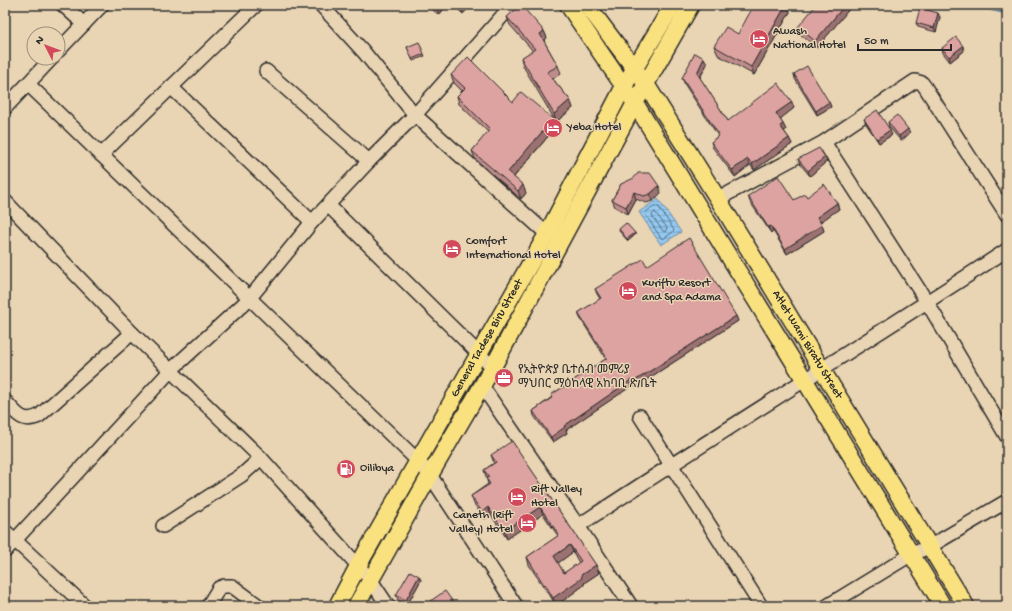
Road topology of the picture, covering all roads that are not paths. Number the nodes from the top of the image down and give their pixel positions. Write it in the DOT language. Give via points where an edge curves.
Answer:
graph roads {
  1 [pos="63,5"];
  2 [pos="102,5"];
  3 [pos="256,5"];
  4 [pos="321,5"];
  5 [pos="512,5"];
  6 [pos="568,5"];
  7 [pos="587,5"];
  8 [pos="672,5"];
  9 [pos="691,5"];
  10 [pos="84,24"];
  11 [pos="66,43"];
  12 [pos="45,66"];
  13 [pos="635,69"];
  14 [pos="266,71"];
  15 [pos="28,84"];
  16 [pos="646,84"];
  17 [pos="624,86"];
  18 [pos="171,87"];
  19 [pos="635,103"];
  20 [pos="5,108"];
  21 [pos="415,115"];
  22 [pos="824,142"];
  23 [pos="101,155"];
  24 [pos="369,162"];
  25 [pos="718,199"];
  26 [pos="5,202"];
  27 [pos="328,205"];
  28 [pos="1007,215"];
  29 [pos="312,222"];
  30 [pos="547,234"];
  31 [pos="1007,250"];
  32 [pos="249,299"];
  33 [pos="927,302"];
  34 [pos="132,333"];
  35 [pos="479,354"];
  36 [pos="493,367"];
  37 [pos="171,370"];
  38 [pos="822,370"];
  39 [pos="805,380"];
  40 [pos="482,386"];
  41 [pos="5,402"];
  42 [pos="640,416"];
  43 [pos="1007,437"];
  44 [pos="261,458"];
  45 [pos="418,461"];
  46 [pos="671,464"];
  47 [pos="430,475"];
  48 [pos="1007,501"];
  49 [pos="163,526"];
  50 [pos="578,526"];
  51 [pos="5,531"];
  52 [pos="15,541"];
  53 [pos="929,546"];
  54 [pos="5,551"];
  55 [pos="912,554"];
  56 [pos="358,566"];
  57 [pos="370,579"];
  58 [pos="86,606"];
  59 [pos="208,606"];
  60 [pos="259,606"];
  61 [pos="337,606"];
  62 [pos="356,606"];
  63 [pos="388,606"];
  64 [pos="516,606"];
  65 [pos="631,606"];
  66 [pos="761,606"];
  67 [pos="826,606"];
  68 [pos="943,606"];
  69 [pos="966,606"];
  1 -- 10 [label="street"];
  2 -- 10 [label="street"];
  3 -- 18 [label="street"];
  4 -- 21 [label="street" via="363,51"];
  5 -- 21 [label="street"];
  6 -- 17 [label="main road, Atlet Wami Biratu Street"];
  7 -- 13 [label="main road, Atlet Wami Biratu Street"];
  8 -- 13 [label="main road, General Tadese Biru Street"];
  9 -- 16 [label="main road, General Tadese Biru Street"];
  10 -- 11 [label="street"];
  12 -- 15 [label="street"];
  13 -- 16 [label="main road, Atlet Wami Biratu Street"];
  13 -- 17 [label="main road, General Tadese Biru Street"];
  14 -- 24 [label="street"];
  15 -- 20 [label="street"];
  15 -- 23 [label="street"];
  16 -- 19 [label="main road, General Tadese Biru Street"];
  16 -- 25 [label="main road, Atlet Wami Biratu Street"];
  17 -- 19 [label="main road, Atlet Wami Biratu Street"];
  17 -- 30 [label="main road, General Tadese Biru Street"];
  18 -- 23 [label="street"];
  18 -- 29 [label="street"];
  19 -- 36 [label="main road, General Tadese Biru Street"];
  19 -- 39 [label="main road, Atlet Wami Biratu Street"];
  21 -- 24 [label="street"];
  21 -- 30 [label="street"];
  22 -- 25 [label="street"];
  22 -- 28 [label="street" via="915,81 922,83"];
  22 -- 33 [label="street"];
  23 -- 32 [label="street"];
  24 -- 27 [label="street"];
  25 -- 38 [label="main road, Atlet Wami Biratu Street"];
  26 -- 34 [label="street"];
  27 -- 29 [label="street"];
  27 -- 35 [label="street"];
  29 -- 32 [label="street"];
  30 -- 35 [label="main road, General Tadese Biru Street"];
  31 -- 33 [label="street"];
  32 -- 37 [label="street"];
  32 -- 45 [label="street"];
  33 -- 38 [label="street"];
  33 -- 43 [label="street"];
  34 -- 37 [label="street"];
  34 -- 41 [label="street" via="39,416 24,419"];
  35 -- 36 [label="street"];
  35 -- 45 [label="main road, General Tadese Biru Street"];
  36 -- 40 [label="main road, General Tadese Biru Street"];
  37 -- 44 [label="street"];
  37 -- 52 [label="street"];
  38 -- 39 [label="street"];
  38 -- 53 [label="main road, Atlet Wami Biratu Street"];
  39 -- 46 [label="street"];
  39 -- 55 [label="main road, Atlet Wami Biratu Street"];
  40 -- 47 [label="main road, General Tadese Biru Street"];
  40 -- 50 [label="street"];
  42 -- 46 [label="street"];
  44 -- 49 [label="street" via="242,475"];
  44 -- 56 [label="street"];
  45 -- 47 [label="street"];
  45 -- 56 [label="main road, General Tadese Biru Street"];
  46 -- 50 [label="street"];
  46 -- 66 [label="street"];
  47 -- 57 [label="main road, General Tadese Biru Street"];
  47 -- 64 [label="street"];
  48 -- 53 [label="street"];
  50 -- 65 [label="street"];
  51 -- 52 [label="street"];
  52 -- 54 [label="street"];
  52 -- 58 [label="street"];
  53 -- 55 [label="street"];
  53 -- 69 [label="main road, Atlet Wami Biratu Street"];
  55 -- 67 [label="street"];
  55 -- 68 [label="main road, Atlet Wami Biratu Street"];
  56 -- 57 [label="street"];
  56 -- 61 [label="main road, General Tadese Biru Street"];
  57 -- 62 [label="main road, General Tadese Biru Street"];
  57 -- 63 [label="street"];
  59 -- 60 [label="street" via="218,588 224,586 232,586"];
}
